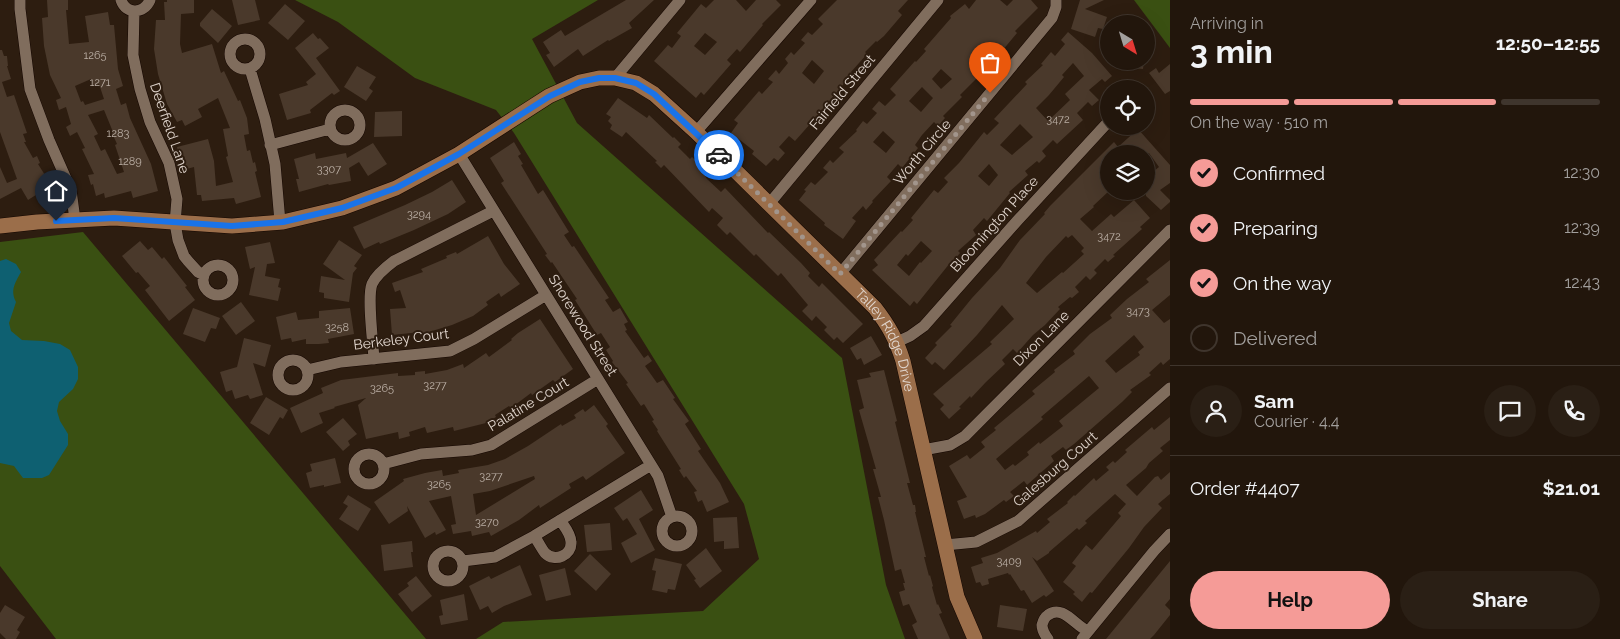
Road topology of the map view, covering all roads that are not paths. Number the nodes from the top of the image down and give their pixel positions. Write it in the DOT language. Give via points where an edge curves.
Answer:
graph roads {
  1 [pos="20,0"];
  2 [pos="121,0"];
  3 [pos="150,0"];
  4 [pos="680,0"];
  5 [pos="811,0"];
  6 [pos="938,0"];
  7 [pos="1056,0"];
  8 [pos="134,12"];
  9 [pos="250,69"];
  10 [pos="615,78"];
  11 [pos="330,129"];
  12 [pos="1100,131"];
  13 [pos="696,132"];
  14 [pos="270,145"];
  15 [pos="459,154"];
  16 [pos="769,204"];
  17 [pos="493,211"];
  18 [pos="75,220"];
  19 [pos="280,222"];
  20 [pos="175,223"];
  21 [pos="0,226"];
  22 [pos="1170,230"];
  23 [pos="840,274"];
  24 [pos="204,275"];
  25 [pos="546,295"];
  26 [pos="897,342"];
  27 [pos="374,359"];
  28 [pos="307,370"];
  29 [pos="598,379"];
  30 [pos="1170,388"];
  31 [pos="923,450"];
  32 [pos="384,464"];
  33 [pos="651,464"];
  34 [pos="672,517"];
  35 [pos="560,520"];
  36 [pos="1170,534"];
  37 [pos="534,536"];
  38 [pos="945,545"];
  39 [pos="463,561"];
  40 [pos="1085,635"];
  41 [pos="975,639"];
  42 [pos="1048,639"];
  1 -- 18 [label="street" via="30,90 71,190"];
  2 -- 8 [label="street" via="125,8"];
  3 -- 8 [label="street" via="144,9"];
  4 -- 10 [label="street"];
  5 -- 13 [label="street"];
  6 -- 16 [label="street, Fairfield Street"];
  7 -- 23 [label="street, Worth Circle" via="1052,18"];
  8 -- 20 [label="street, Deerfield Lane" via="133,55 150,122 169,162 177,199"];
  9 -- 14 [label="street"];
  10 -- 13 [label="street, Talley Ridge Drive" via="636,83 654,94"];
  10 -- 15 [label="street, Talley Ridge Drive" via="580,82 564,89"];
  11 -- 14 [label="street"];
  12 -- 26 [label="street, Bloomington Place" via="924,326"];
  13 -- 16 [label="street, Talley Ridge Drive"];
  14 -- 19 [label="street" via="275,164"];
  15 -- 17 [label="street, Shorewood Street"];
  15 -- 19 [label="street, Talley Ridge Drive" via="396,188 342,208"];
  16 -- 23 [label="street, Talley Ridge Drive"];
  17 -- 25 [label="street, Shorewood Street"];
  17 -- 27 [label="street" via="382,270 372,283 370,296"];
  18 -- 20 [label="street, Talley Ridge Drive" via="114,218"];
  18 -- 21 [label="street, Talley Ridge Drive"];
  19 -- 20 [label="street, Talley Ridge Drive" via="232,226"];
  20 -- 24 [label="street, Deerfield Lane" via="184,256"];
  22 -- 31 [label="street, Dixon Lane" via="965,436 950,445"];
  23 -- 26 [label="street, Talley Ridge Drive" via="875,308 889,325"];
  25 -- 27 [label="street, Berkeley Court" via="450,351"];
  25 -- 29 [label="street, Shorewood Street"];
  26 -- 31 [label="street, Talley Ridge Drive"];
  27 -- 28 [label="street, Berkeley Court"];
  29 -- 32 [label="street, Palatine Court" via="491,445 472,450 422,454"];
  29 -- 33 [label="street, Shorewood Street"];
  30 -- 38 [label="street, Galesburg Court" via="1018,521 976,542"];
  31 -- 38 [label="street, Talley Ridge Drive"];
  33 -- 34 [label="street, Shorewood Street"];
  33 -- 35 [label="street"];
  35 -- 37 [label="street"];
  35 -- 37 [label="street" via="571,538 569,551 564,556 551,557"];
  36 -- 40 [label="street"];
  37 -- 39 [label="street" via="495,557"];
  38 -- 41 [label="street, Talley Ridge Drive" via="956,597"];
  40 -- 42 [label="street" via="1062,613 1056,612 1045,618 1042,625"];
}
